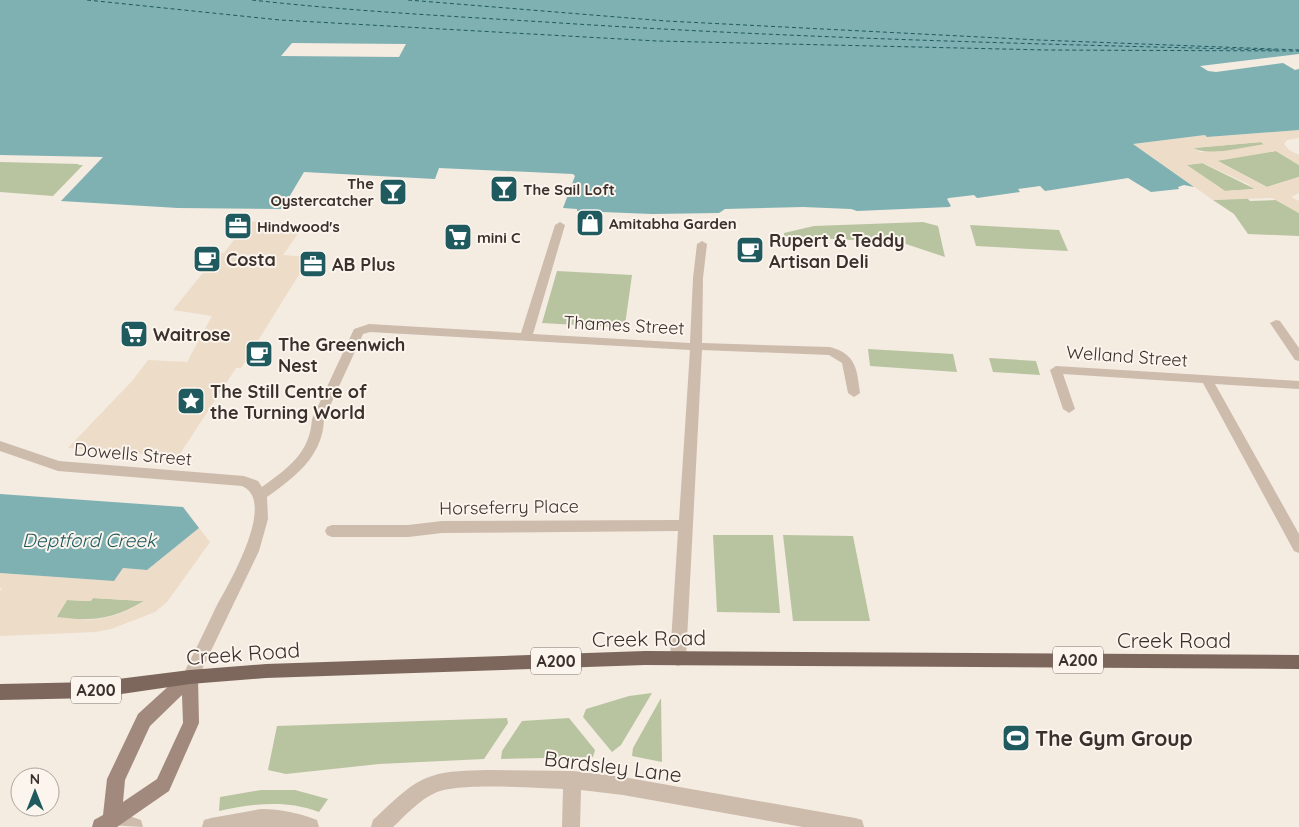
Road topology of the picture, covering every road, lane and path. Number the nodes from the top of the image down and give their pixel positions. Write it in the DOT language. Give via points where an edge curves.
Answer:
graph roads {
  1 [pos="560,225"];
  2 [pos="702,244"];
  3 [pos="1276,323"];
  4 [pos="526,336"];
  5 [pos="696,346"];
  6 [pos="1299,358"];
  7 [pos="1207,380"];
  8 [pos="1299,385"];
  9 [pos="854,393"];
  10 [pos="1069,409"];
  11 [pos="0,446"];
  12 [pos="259,496"];
  13 [pos="686,525"];
  14 [pos="332,531"];
  15 [pos="1299,547"];
  16 [pos="678,659"];
  17 [pos="1299,662"];
  18 [pos="190,677"];
  19 [pos="0,692"];
  20 [pos="573,780"];
  21 [pos="106,823"];
  22 [pos="134,827"];
  23 [pos="212,827"];
  24 [pos="310,827"];
  25 [pos="380,827"];
  26 [pos="571,827"];
  27 [pos="855,827"];
  1 -- 4 [label="street"];
  2 -- 5 [label="street"];
  3 -- 6 [label="street"];
  4 -- 5 [label="street, Thames Street"];
  4 -- 12 [label="street, Thames Street" via="376,327 358,332 318,419 319,430 309,450 293,472"];
  5 -- 9 [label="street, Thames Street" via="838,353 849,364"];
  5 -- 13 [label="street"];
  7 -- 8 [label="street, Welland Street"];
  7 -- 10 [label="street, Welland Street" via="1056,370"];
  7 -- 15 [label="street, Welland Street"];
  11 -- 12 [label="street, Dowells Street" via="58,466 244,481 254,486"];
  12 -- 18 [label="street" via="261,509 252,551"];
  13 -- 14 [label="street, Horseferry Place"];
  13 -- 16 [label="street"];
  16 -- 17 [label="main road, Creek Road / A200"];
  16 -- 18 [label="main road, Creek Road / A200" via="266,671"];
  18 -- 19 [label="main road, Creek Road / A200" via="94,690"];
  18 -- 21 [label="main road" via="144,720 116,779"];
  18 -- 21 [label="main road" via="191,723 163,785"];
  20 -- 25 [label="street, Bardsley Lane" via="452,780 433,784 412,797"];
  20 -- 26 [label="street"];
  20 -- 27 [label="street, Bardsley Lane"];
  21 -- 22 [label="street"];
  23 -- 24 [label="street" via="272,818"];
}
